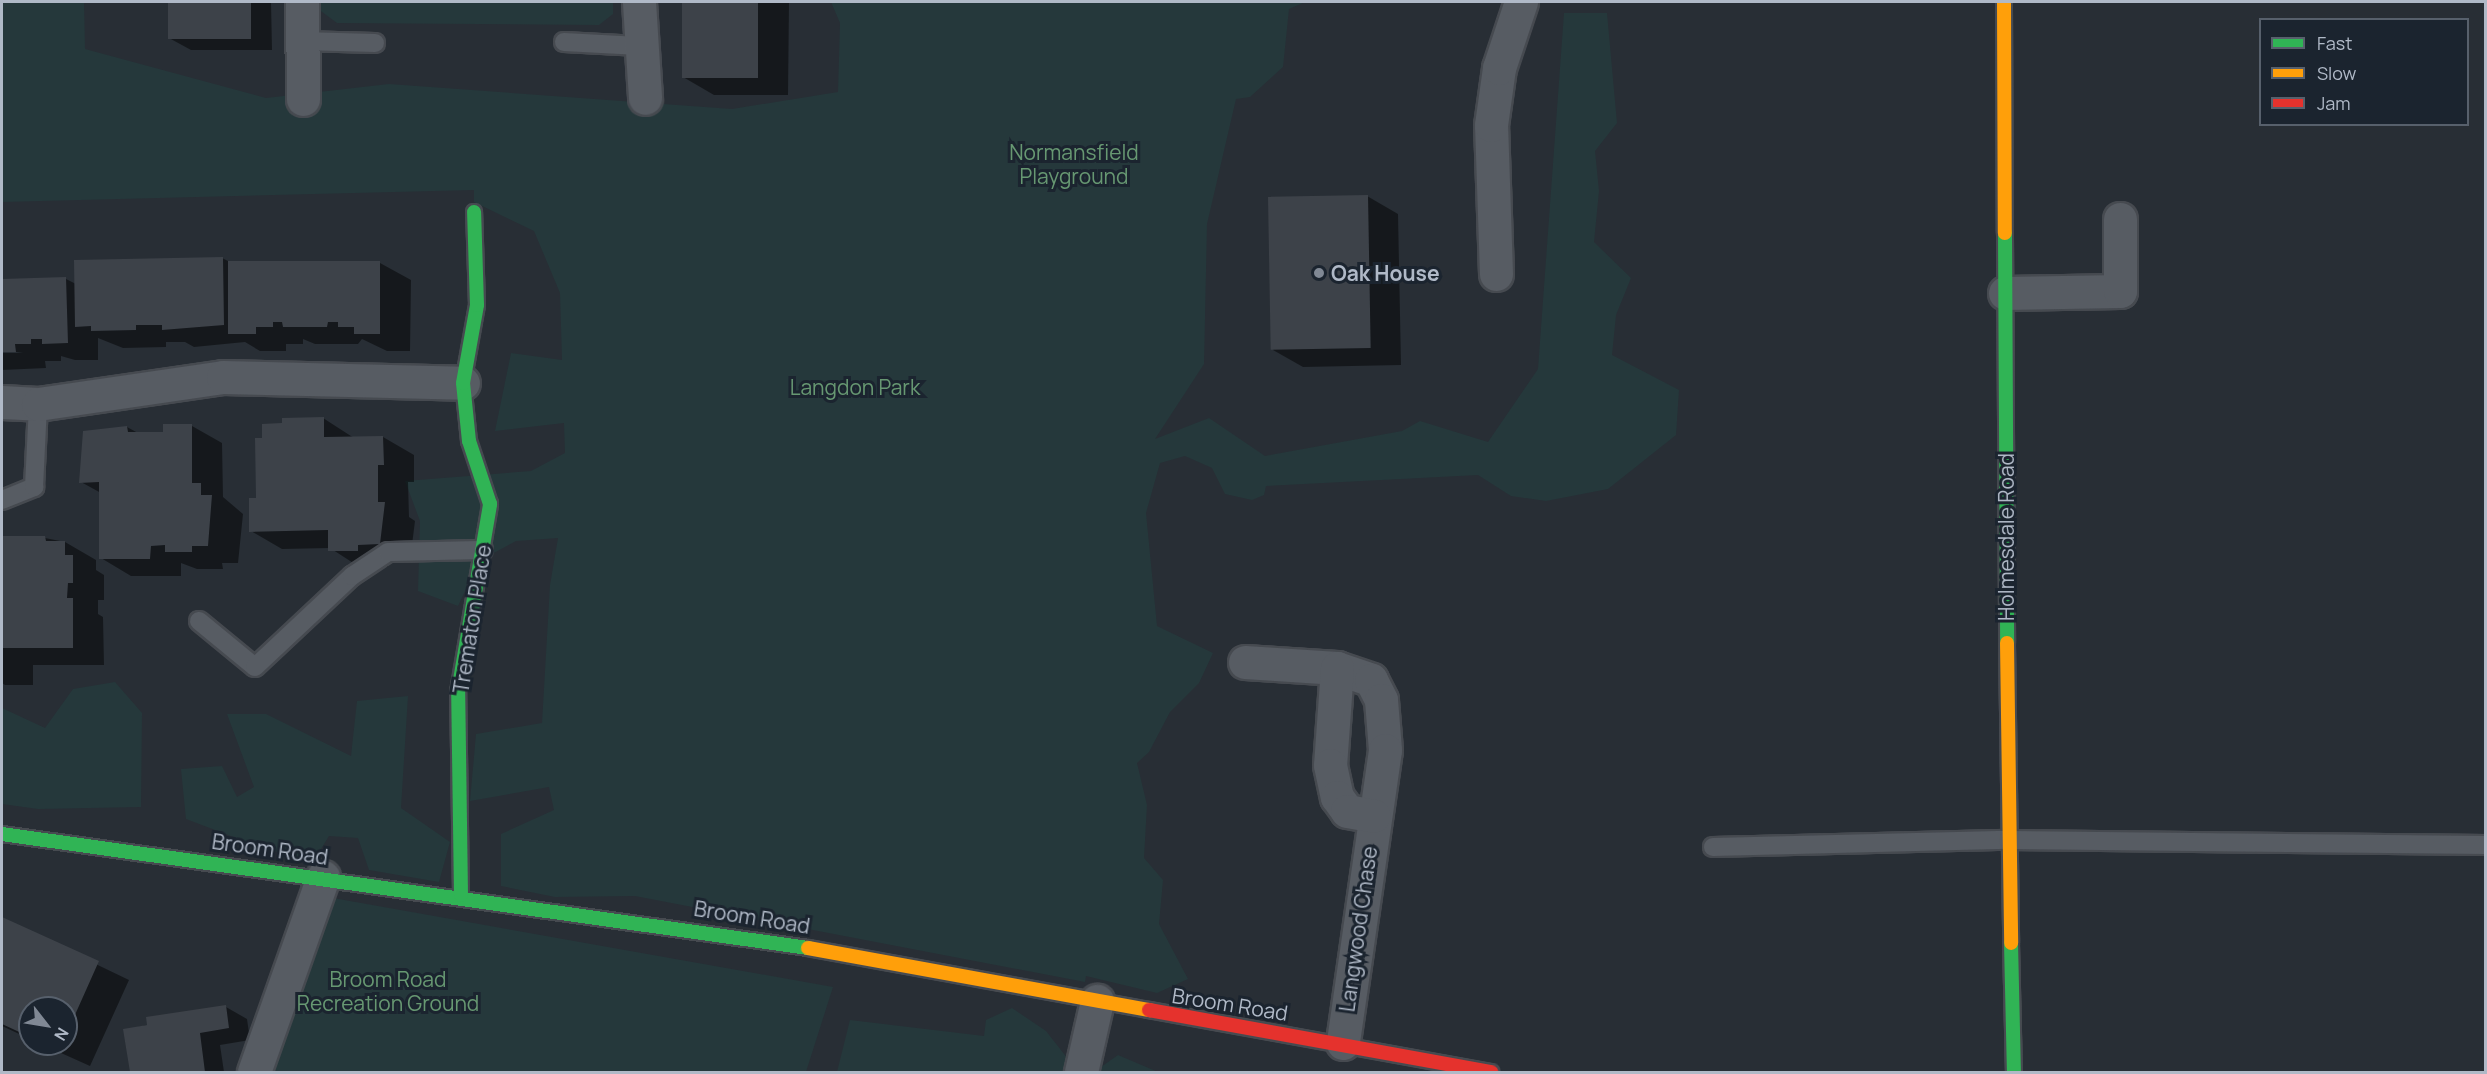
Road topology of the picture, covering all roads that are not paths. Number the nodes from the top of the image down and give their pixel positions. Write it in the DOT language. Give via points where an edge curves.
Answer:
graph roads {
  1 [pos="302,2"];
  2 [pos="639,2"];
  3 [pos="1521,2"];
  4 [pos="2004,2"];
  5 [pos="302,41"];
  6 [pos="564,42"];
  7 [pos="375,43"];
  8 [pos="639,46"];
  9 [pos="645,98"];
  10 [pos="303,99"];
  11 [pos="474,212"];
  12 [pos="2121,219"];
  13 [pos="1496,274"];
  14 [pos="2005,293"];
  15 [pos="463,382"];
  16 [pos="2,402"];
  17 [pos="39,404"];
  18 [pos="2,500"];
  19 [pos="483,550"];
  20 [pos="200,621"];
  21 [pos="1245,662"];
  22 [pos="1337,668"];
  23 [pos="1374,816"];
  24 [pos="2,834"];
  25 [pos="2008,840"];
  26 [pos="2486,845"];
  27 [pos="1713,847"];
  28 [pos="323,877"];
  29 [pos="460,895"];
  30 [pos="1097,1001"];
  31 [pos="1343,1043"];
  32 [pos="254,1072"];
  33 [pos="1081,1072"];
  34 [pos="1491,1072"];
  35 [pos="2014,1072"];
  1 -- 5 [label="street"];
  2 -- 8 [label="street"];
  3 -- 13 [label="street" via="1499,68 1491,125"];
  4 -- 14 [label="street, Holmesdale Road"];
  5 -- 7 [label="lane"];
  5 -- 10 [label="street"];
  6 -- 8 [label="lane"];
  8 -- 9 [label="street"];
  11 -- 15 [label="street, Trematon Place" via="477,306"];
  12 -- 14 [label="street" via="2120,291"];
  14 -- 25 [label="street, Holmesdale Road"];
  15 -- 17 [label="street" via="223,377"];
  15 -- 19 [label="street, Trematon Place" via="470,441 489,504"];
  16 -- 17 [label="street"];
  17 -- 18 [label="lane" via="34,487"];
  19 -- 20 [label="lane" via="388,552 352,576 255,667"];
  19 -- 29 [label="street, Trematon Place" via="458,692"];
  21 -- 22 [label="street, Langwood Chase"];
  22 -- 23 [label="street, Langwood Chase" via="1330,765 1337,797 1347,811"];
  22 -- 23 [label="street, Langwood Chase" via="1371,680 1381,700 1385,750"];
  23 -- 31 [label="street, Langwood Chase"];
  24 -- 28 [label="street, Broom Road"];
  25 -- 26 [label="lane"];
  25 -- 27 [label="lane"];
  25 -- 35 [label="street, Holmesdale Road"];
  28 -- 29 [label="street, Broom Road"];
  28 -- 32 [label="street"];
  29 -- 30 [label="street, Broom Road" via="734,934"];
  30 -- 31 [label="street, Broom Road"];
  30 -- 33 [label="street"];
  31 -- 34 [label="street, Broom Road"];
}
